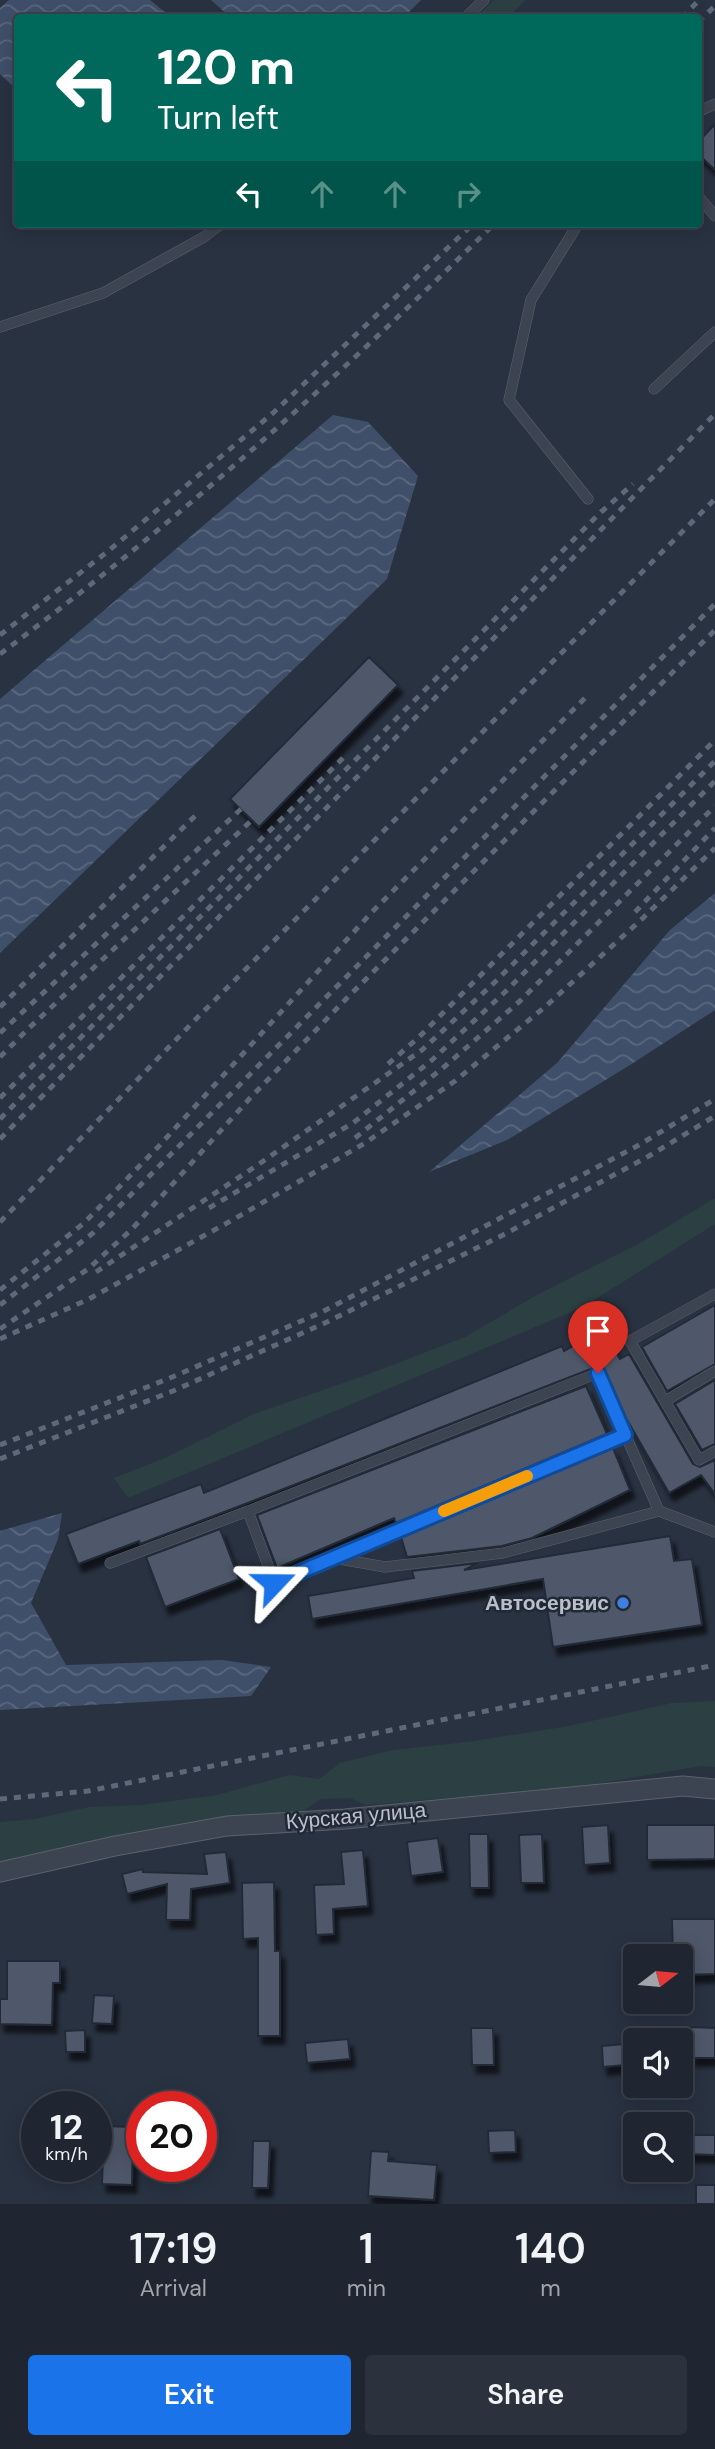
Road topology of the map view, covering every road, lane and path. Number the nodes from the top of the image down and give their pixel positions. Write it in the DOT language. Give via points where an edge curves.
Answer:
graph roads {
  1 [pos="484,0"];
  2 [pos="469,14"];
  3 [pos="702,201"];
  4 [pos="715,216"];
  5 [pos="216,228"];
  6 [pos="576,228"];
  7 [pos="0,327"];
  8 [pos="715,332"];
  9 [pos="654,388"];
  10 [pos="588,499"];
  11 [pos="715,1294"];
  12 [pos="715,1371"];
  13 [pos="665,1401"];
  14 [pos="625,1435"];
  15 [pos="715,1451"];
  16 [pos="248,1511"];
  17 [pos="659,1511"];
  18 [pos="715,1532"];
  19 [pos="333,1558"];
  20 [pos="110,1563"];
  21 [pos="715,1789"];
  22 [pos="0,1872"];
  1 -- 2 [label="lane"];
  3 -- 4 [label="lane"];
  5 -- 7 [label="lane" via="103,293"];
  6 -- 10 [label="lane" via="531,300 509,400"];
  8 -- 9 [label="lane"];
  11 -- 13 [label="lane" via="630,1341"];
  12 -- 13 [label="lane"];
  13 -- 15 [label="lane" via="699,1460"];
  14 -- 16 [label="lane" via="598,1373"];
  14 -- 17 [label="lane"];
  14 -- 19 [label="lane"];
  16 -- 19 [label="lane" via="274,1583"];
  16 -- 20 [label="lane"];
  17 -- 18 [label="lane"];
  17 -- 19 [label="lane" via="503,1553 385,1567"];
  21 -- 22 [label="street, Курская улица" via="683,1786 227,1826"];
}
